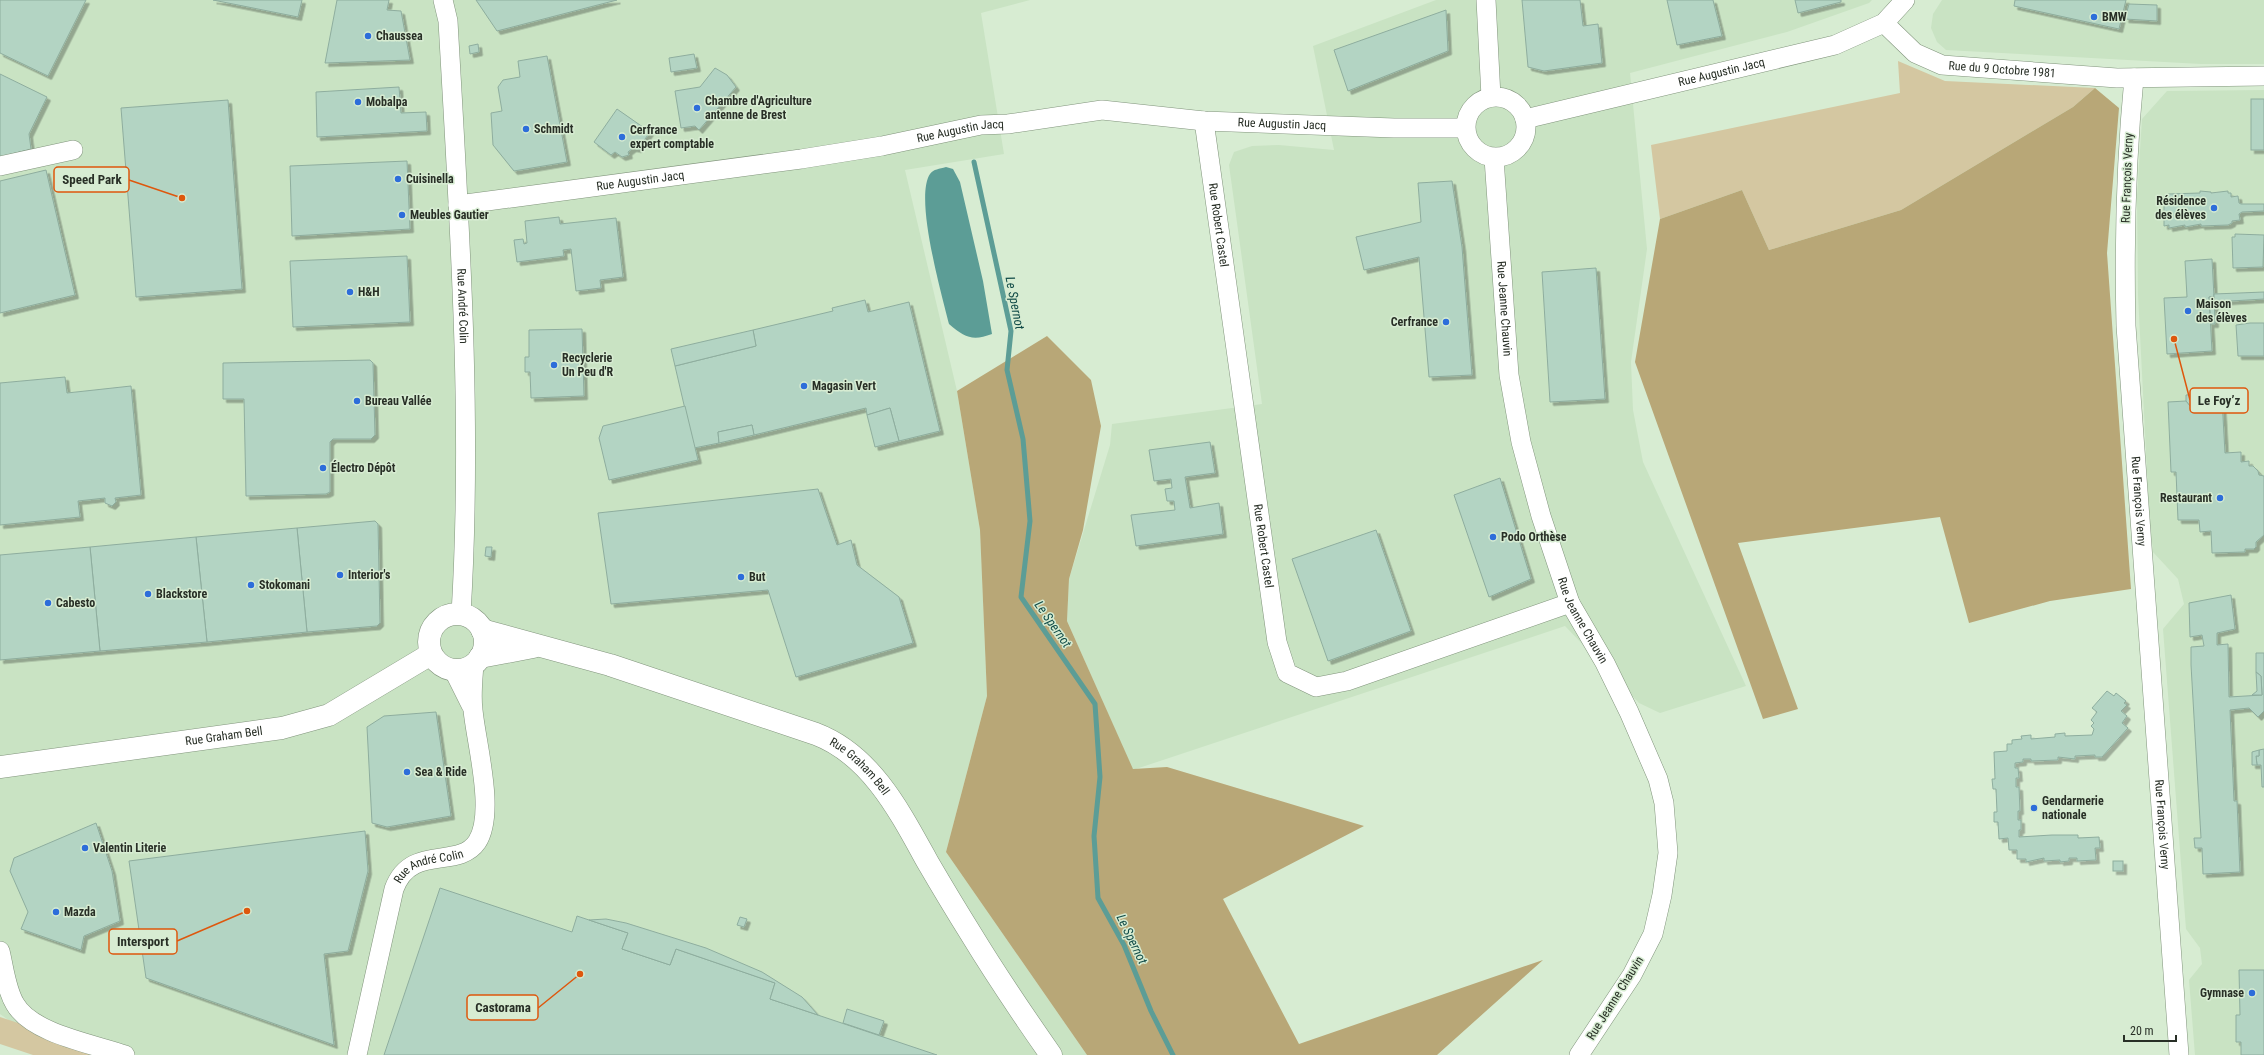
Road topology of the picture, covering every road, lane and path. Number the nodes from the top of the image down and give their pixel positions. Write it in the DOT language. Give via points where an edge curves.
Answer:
graph roads {
  1 [pos="443,0"];
  2 [pos="1486,0"];
  3 [pos="1905,0"];
  4 [pos="1884,23"];
  5 [pos="2264,76"];
  6 [pos="2134,78"];
  7 [pos="1491,97"];
  8 [pos="1525,119"];
  9 [pos="1204,121"];
  10 [pos="1465,128"];
  11 [pos="73,150"];
  12 [pos="1494,158"];
  13 [pos="0,166"];
  14 [pos="458,205"];
  15 [pos="1570,602"];
  16 [pos="461,614"];
  17 [pos="482,630"];
  18 [pos="538,646"];
  19 [pos="431,654"];
  20 [pos="469,663"];
  21 [pos="0,767"];
  22 [pos="0,951"];
  23 [pos="125,1055"];
  24 [pos="357,1055"];
  25 [pos="1051,1055"];
  26 [pos="1579,1055"];
  27 [pos="2179,1055"];
  1 -- 14 [label="street, Rue André Colin" via="448,21"];
  2 -- 7 [label="street"];
  3 -- 4 [label="street, Rue Augustin Jacq"];
  4 -- 6 [label="street, Rue du 9 Octobre 1981" via="1915,52 1942,65"];
  4 -- 8 [label="street, Rue Augustin Jacq" via="1835,45"];
  5 -- 6 [label="street"];
  6 -- 27 [label="street, Rue François Verny" via="2127,169 2124,267 2126,326"];
  7 -- 8 [label="street" via="1502,97 1512,102 1520,109"];
  7 -- 10 [label="street" via="1480,101 1472,108"];
  8 -- 12 [label="street" via="1526,134 1520,146 1508,155"];
  9 -- 10 [label="street, Rue Augustin Jacq"];
  9 -- 14 [label="street, Rue Augustin Jacq" via="1102,110 1008,124 981,125 882,146 802,159"];
  9 -- 15 [label="street, Rue Robert Castel" via="1277,642 1287,673 1316,687 1347,681"];
  10 -- 12 [label="street" via="1474,149"];
  11 -- 13 [label="street"];
  12 -- 15 [label="street, Rue Jeanne Chauvin" via="1509,375 1521,442 1541,516"];
  14 -- 16 [label="street, Rue André Colin" via="466,498"];
  15 -- 26 [label="street, Rue Jeanne Chauvin" via="1605,663 1658,779 1664,803 1668,854 1653,934 1632,975"];
  16 -- 17 [label="street" via="470,617"];
  16 -- 19 [label="street" via="444,616 434,625 429,637"];
  17 -- 18 [label="street, Rue Graham Bell"];
  17 -- 20 [label="street" via="484,648"];
  18 -- 20 [label="street, Rue Graham Bell"];
  18 -- 25 [label="street, Rue Graham Bell" via="610,665 816,734 846,749 892,800 971,934"];
  19 -- 20 [label="street" via="441,664"];
  19 -- 21 [label="street, Rue Graham Bell" via="329,715 282,728 106,750"];
  20 -- 24 [label="street, Rue André Colin" via="472,708 485,800 480,835 476,843 464,852 423,861 410,866 399,876 394,888"];
  22 -- 23 [label="street" via="11,995 24,1016 55,1032"];
}
